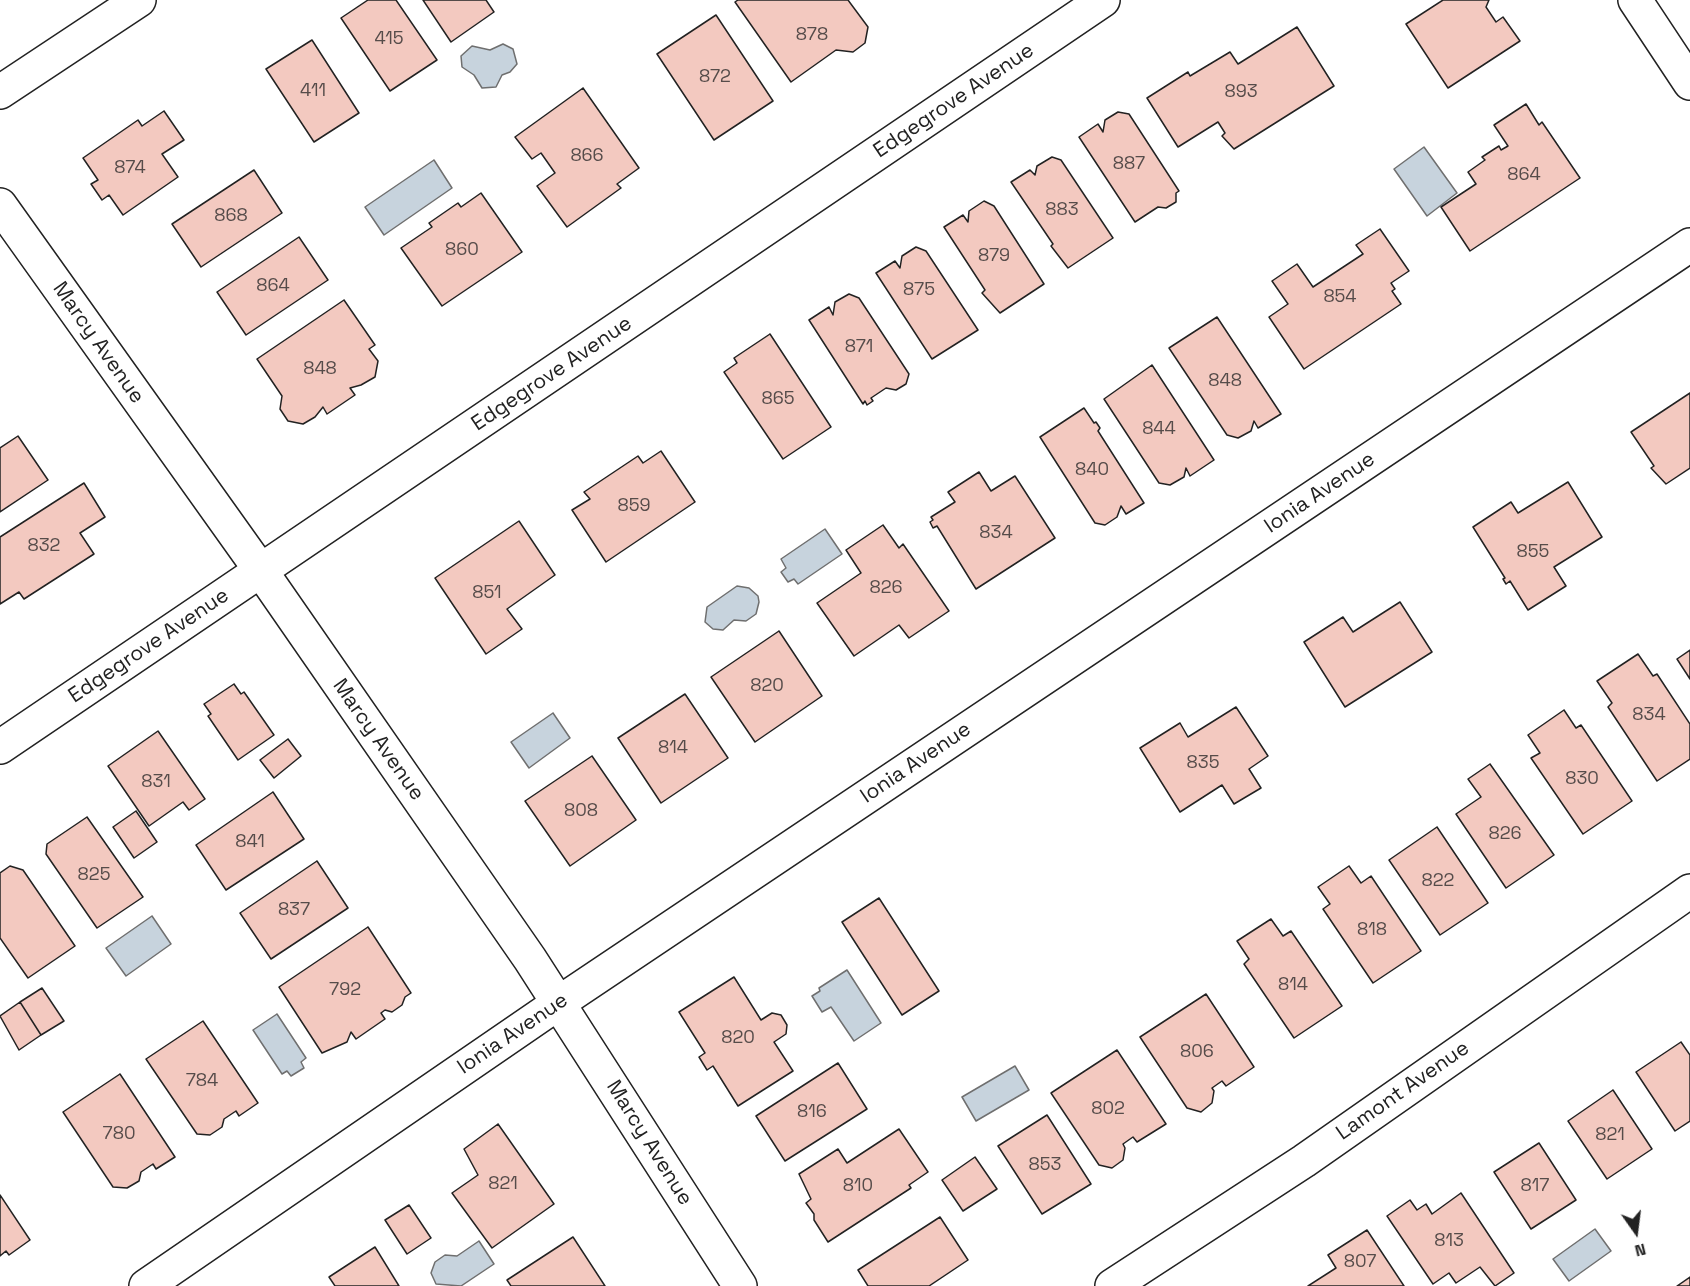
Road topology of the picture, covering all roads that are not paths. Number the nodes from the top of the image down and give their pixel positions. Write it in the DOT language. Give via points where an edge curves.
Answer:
graph roads {
  1 [pos="139,0"];
  2 [pos="1102,0"];
  3 [pos="1635,0"];
  4 [pos="1690,83"];
  5 [pos="0,92"];
  6 [pos="0,205"];
  7 [pos="1690,245"];
  8 [pos="261,571"];
  9 [pos="0,747"];
  10 [pos="1690,891"];
  11 [pos="560,1002"];
  12 [pos="146,1286"];
  13 [pos="740,1286"];
  14 [pos="1112,1286"];
  1 -- 5 [label="street"];
  2 -- 8 [label="street, Edgegrove Avenue"];
  3 -- 4 [label="street"];
  6 -- 8 [label="street, Marcy Avenue"];
  7 -- 11 [label="street, Ionia Avenue"];
  8 -- 9 [label="street, Edgegrove Avenue"];
  8 -- 11 [label="street, Marcy Avenue"];
  10 -- 14 [label="street, Lamont Avenue" via="1304,1161"];
  11 -- 12 [label="street, Ionia Avenue"];
  11 -- 13 [label="street, Marcy Avenue"];
}
